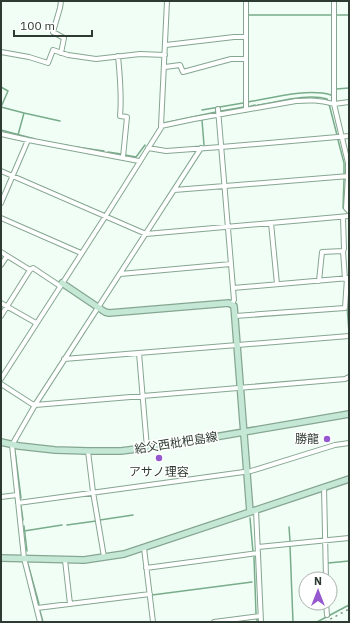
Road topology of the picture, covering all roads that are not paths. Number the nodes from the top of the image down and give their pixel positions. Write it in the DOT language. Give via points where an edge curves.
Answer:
graph roads {
  1 [pos="61,1"];
  2 [pos="167,1"];
  3 [pos="246,1"];
  4 [pos="334,1"];
  5 [pos="246,36"];
  6 [pos="166,45"];
  7 [pos="1,52"];
  8 [pos="60,53"];
  9 [pos="165,55"];
  10 [pos="118,56"];
  11 [pos="246,59"];
  12 [pos="165,67"];
  13 [pos="349,102"];
  14 [pos="334,104"];
  15 [pos="218,109"];
  16 [pos="246,110"];
  17 [pos="219,115"];
  18 [pos="162,126"];
  19 [pos="1,134"];
  20 [pos="349,136"];
  21 [pos="342,137"];
  22 [pos="28,140"];
  23 [pos="221,147"];
  24 [pos="148,148"];
  25 [pos="201,148"];
  26 [pos="123,157"];
  27 [pos="140,160"];
  28 [pos="1,171"];
  29 [pos="12,176"];
  30 [pos="349,176"];
  31 [pos="225,186"];
  32 [pos="174,190"];
  33 [pos="1,203"];
  34 [pos="349,210"];
  35 [pos="349,216"];
  36 [pos="105,217"];
  37 [pos="343,217"];
  38 [pos="1,218"];
  39 [pos="271,223"];
  40 [pos="228,227"];
  41 [pos="146,234"];
  42 [pos="343,251"];
  43 [pos="1,252"];
  44 [pos="81,253"];
  45 [pos="7,256"];
  46 [pos="231,264"];
  47 [pos="1,265"];
  48 [pos="30,270"];
  49 [pos="120,274"];
  50 [pos="347,278"];
  51 [pos="319,281"];
  52 [pos="61,284"];
  53 [pos="277,284"];
  54 [pos="233,288"];
  55 [pos="1,302"];
  56 [pos="232,304"];
  57 [pos="7,306"];
  58 [pos="98,307"];
  59 [pos="1,316"];
  60 [pos="235,316"];
  61 [pos="36,323"];
  62 [pos="349,336"];
  63 [pos="237,346"];
  64 [pos="139,353"];
  65 [pos="64,359"];
  66 [pos="349,377"];
  67 [pos="1,378"];
  68 [pos="1,384"];
  69 [pos="240,388"];
  70 [pos="142,396"];
  71 [pos="35,405"];
  72 [pos="349,414"];
  73 [pos="243,432"];
  74 [pos="1,442"];
  75 [pos="349,443"];
  76 [pos="12,445"];
  77 [pos="147,448"];
  78 [pos="88,452"];
  79 [pos="246,471"];
  80 [pos="349,479"];
  81 [pos="324,487"];
  82 [pos="93,492"];
  83 [pos="17,495"];
  84 [pos="1,497"];
  85 [pos="18,503"];
  86 [pos="256,510"];
  87 [pos="250,512"];
  88 [pos="349,538"];
  89 [pos="325,540"];
  90 [pos="258,547"];
  91 [pos="144,548"];
  92 [pos="258,553"];
  93 [pos="1,558"];
  94 [pos="24,558"];
  95 [pos="104,558"];
  96 [pos="65,560"];
  97 [pos="146,568"];
  98 [pos="326,571"];
  99 [pos="150,594"];
  100 [pos="70,604"];
  101 [pos="37,608"];
  102 [pos="327,611"];
  103 [pos="327,615"];
  104 [pos="260,616"];
  105 [pos="40,622"];
  106 [pos="153,622"];
  107 [pos="214,622"];
  108 [pos="261,622"];
  1 -- 8 [label="street" via="53,32 64,38"];
  2 -- 6 [label="street"];
  3 -- 5 [label="street"];
  4 -- 14 [label="street"];
  5 -- 6 [label="street"];
  5 -- 11 [label="street"];
  6 -- 9 [label="street"];
  7 -- 8 [label="street" via="48,63 53,50"];
  8 -- 10 [label="street" via="96,59"];
  9 -- 10 [label="street"];
  9 -- 12 [label="street"];
  10 -- 26 [label="street" via="121,80 120,116 127,117"];
  11 -- 12 [label="street" via="231,59 183,72 180,65"];
  11 -- 16 [label="street"];
  12 -- 18 [label="street"];
  13 -- 14 [label="street"];
  14 -- 16 [label="street" via="310,100"];
  14 -- 21 [label="street"];
  15 -- 17 [label="street"];
  16 -- 17 [label="street"];
  17 -- 18 [label="street"];
  17 -- 23 [label="street"];
  18 -- 24 [label="street"];
  19 -- 22 [label="street"];
  20 -- 21 [label="street"];
  21 -- 23 [label="street"];
  21 -- 30 [label="street"];
  22 -- 26 [label="street"];
  22 -- 29 [label="street"];
  23 -- 25 [label="street"];
  23 -- 31 [label="street"];
  24 -- 25 [label="street" via="166,151"];
  24 -- 27 [label="street"];
  25 -- 32 [label="street"];
  26 -- 27 [label="street"];
  27 -- 36 [label="street"];
  28 -- 29 [label="street"];
  29 -- 33 [label="street"];
  29 -- 36 [label="street"];
  30 -- 31 [label="street"];
  30 -- 34 [label="street" via="346,208"];
  31 -- 32 [label="street"];
  31 -- 40 [label="street"];
  32 -- 41 [label="street"];
  35 -- 37 [label="street"];
  36 -- 41 [label="street"];
  36 -- 44 [label="street"];
  37 -- 39 [label="street"];
  37 -- 42 [label="street"];
  38 -- 44 [label="street"];
  39 -- 40 [label="street"];
  39 -- 53 [label="street"];
  40 -- 41 [label="street"];
  40 -- 46 [label="street"];
  41 -- 49 [label="street"];
  42 -- 50 [label="street"];
  42 -- 51 [label="street" via="322,252"];
  43 -- 45 [label="street"];
  44 -- 52 [label="street"];
  45 -- 47 [label="street"];
  45 -- 48 [label="street"];
  46 -- 49 [label="street"];
  46 -- 54 [label="street"];
  48 -- 52 [label="street" via="33,268"];
  48 -- 57 [label="street"];
  49 -- 58 [label="street"];
  50 -- 51 [label="street"];
  50 -- 60 [label="street" via="345,308"];
  51 -- 53 [label="street"];
  52 -- 58 [label="street"];
  52 -- 61 [label="street"];
  53 -- 54 [label="street"];
  54 -- 56 [label="street"];
  55 -- 57 [label="street"];
  56 -- 58 [label="street" via="109,313"];
  56 -- 60 [label="street"];
  57 -- 59 [label="street"];
  57 -- 61 [label="street"];
  58 -- 65 [label="street"];
  60 -- 63 [label="street"];
  61 -- 67 [label="street"];
  62 -- 63 [label="street"];
  63 -- 64 [label="street"];
  63 -- 69 [label="street"];
  64 -- 65 [label="street"];
  64 -- 70 [label="street"];
  65 -- 71 [label="street"];
  66 -- 69 [label="street"];
  68 -- 71 [label="street"];
  69 -- 70 [label="street"];
  69 -- 73 [label="street"];
  70 -- 71 [label="street"];
  70 -- 77 [label="street"];
  71 -- 76 [label="street"];
  72 -- 73 [label="street, 給父西枇杷島線"];
  73 -- 77 [label="street, 給父西枇杷島線"];
  73 -- 79 [label="street"];
  74 -- 76 [label="street, 給父西枇杷島線"];
  75 -- 79 [label="street"];
  76 -- 78 [label="street, 給父西枇杷島線"];
  76 -- 83 [label="street"];
  77 -- 78 [label="street, 給父西枇杷島線"];
  78 -- 82 [label="street"];
  79 -- 82 [label="street"];
  79 -- 87 [label="street"];
  80 -- 81 [label="street"];
  81 -- 86 [label="street"];
  81 -- 89 [label="street"];
  82 -- 85 [label="street"];
  82 -- 95 [label="street"];
  83 -- 84 [label="street"];
  83 -- 85 [label="street"];
  85 -- 94 [label="street"];
  86 -- 87 [label="street"];
  86 -- 90 [label="street"];
  87 -- 91 [label="street"];
  88 -- 89 [label="street"];
  89 -- 90 [label="street"];
  89 -- 98 [label="street"];
  90 -- 92 [label="street"];
  91 -- 95 [label="street"];
  91 -- 97 [label="street"];
  92 -- 97 [label="street"];
  92 -- 104 [label="street"];
  93 -- 94 [label="street"];
  94 -- 96 [label="street"];
  94 -- 101 [label="street"];
  95 -- 96 [label="street"];
  96 -- 100 [label="street"];
  97 -- 99 [label="street"];
  99 -- 100 [label="street"];
  99 -- 106 [label="street"];
  100 -- 101 [label="street"];
  101 -- 105 [label="street"];
  102 -- 103 [label="street"];
  104 -- 107 [label="street"];
  104 -- 108 [label="street"];
}
